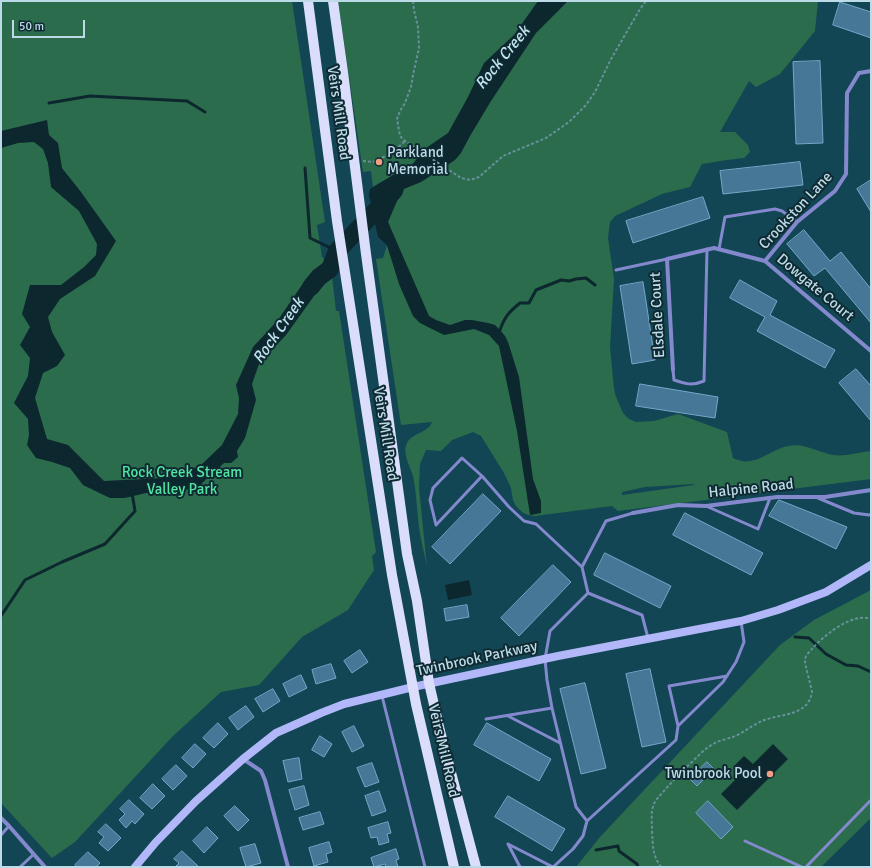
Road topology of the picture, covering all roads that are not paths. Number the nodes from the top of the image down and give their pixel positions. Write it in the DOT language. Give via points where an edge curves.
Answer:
graph roads {
  1 [pos="308,1"];
  2 [pos="333,1"];
  3 [pos="871,71"];
  4 [pos="797,222"];
  5 [pos="707,249"];
  6 [pos="719,249"];
  7 [pos="667,259"];
  8 [pos="765,261"];
  9 [pos="616,270"];
  10 [pos="871,351"];
  11 [pos="673,370"];
  12 [pos="482,476"];
  13 [pos="871,490"];
  14 [pos="814,496"];
  15 [pos="770,498"];
  16 [pos="706,506"];
  17 [pos="633,513"];
  18 [pos="871,514"];
  19 [pos="871,565"];
  20 [pos="582,567"];
  21 [pos="588,594"];
  22 [pos="740,621"];
  23 [pos="648,638"];
  24 [pos="546,659"];
  25 [pos="727,676"];
  26 [pos="430,683"];
  27 [pos="413,687"];
  28 [pos="382,694"];
  29 [pos="552,708"];
  30 [pos="508,716"];
  31 [pos="486,719"];
  32 [pos="678,726"];
  33 [pos="560,743"];
  34 [pos="243,759"];
  35 [pos="870,800"];
  36 [pos="1,818"];
  37 [pos="587,821"];
  38 [pos="10,826"];
  39 [pos="1,835"];
  40 [pos="745,841"];
  41 [pos="34,854"];
  42 [pos="20,867"];
  43 [pos="45,867"];
  44 [pos="135,867"];
  45 [pos="288,867"];
  46 [pos="425,867"];
  47 [pos="454,867"];
  48 [pos="476,867"];
  49 [pos="520,867"];
  50 [pos="553,867"];
  51 [pos="802,867"];
  52 [pos="806,867"];
  1 -- 27 [label="main road, Veirs Mill Road" via="337,221 392,575"];
  2 -- 26 [label="main road, Veirs Mill Road" via="407,554"];
  3 -- 4 [label="street, Crookston Lane" via="859,73 847,93 846,174 835,191"];
  4 -- 6 [label="lane" via="775,209 725,217"];
  4 -- 8 [label="street, Crookston Lane"];
  5 -- 6 [label="street, Dowgate Court"];
  5 -- 7 [label="street, Dowgate Court"];
  5 -- 11 [label="lane" via="704,381 690,385 682,383 674,380"];
  6 -- 8 [label="street, Dowgate Court"];
  7 -- 9 [label="lane"];
  7 -- 11 [label="street, Elsdale Court"];
  8 -- 10 [label="street, Dowgate Court"];
  12 -- 12 [label="lane" via="446,514 436,524 430,500 433,488 462,458"];
  12 -- 20 [label="lane" via="524,521 536,524"];
  13 -- 14 [label="street, Halpine Road" via="825,497"];
  14 -- 15 [label="street, Halpine Road"];
  14 -- 18 [label="lane" via="854,513"];
  15 -- 16 [label="street, Halpine Road"];
  15 -- 16 [label="lane" via="758,528"];
  16 -- 17 [label="street, Halpine Road" via="678,505"];
  17 -- 20 [label="lane" via="606,521"];
  19 -- 22 [label="main road, Twinbrook Parkway" via="826,592"];
  20 -- 21 [label="lane"];
  21 -- 23 [label="lane" via="642,616"];
  21 -- 24 [label="lane" via="550,632"];
  22 -- 23 [label="main road, Twinbrook Parkway"];
  22 -- 25 [label="lane" via="744,642"];
  23 -- 24 [label="main road, Twinbrook Parkway"];
  24 -- 26 [label="main road, Twinbrook Parkway"];
  24 -- 29 [label="lane"];
  25 -- 32 [label="lane"];
  25 -- 32 [label="lane" via="669,686"];
  26 -- 27 [label="main road, Twinbrook Parkway"];
  26 -- 48 [label="main road, Veirs Mill Road"];
  27 -- 28 [label="main road, Twinbrook Parkway"];
  27 -- 47 [label="main road, Veirs Mill Road"];
  28 -- 34 [label="main road, Twinbrook Parkway" via="344,704 276,733"];
  28 -- 46 [label="lane"];
  29 -- 30 [label="lane"];
  29 -- 33 [label="lane"];
  30 -- 31 [label="lane"];
  30 -- 33 [label="lane"];
  32 -- 37 [label="lane" via="676,740"];
  33 -- 37 [label="lane" via="576,807"];
  34 -- 44 [label="main road, Twinbrook Parkway" via="196,801"];
  34 -- 45 [label="street" via="260,771 265,780"];
  35 -- 52 [label="lane"];
  36 -- 38 [label="street"];
  37 -- 50 [label="lane" via="583,836"];
  38 -- 39 [label="lane"];
  38 -- 41 [label="street"];
  40 -- 51 [label="lane"];
  41 -- 42 [label="lane"];
  41 -- 43 [label="street"];
  49 -- 50 [label="lane" via="508,844"];
}
